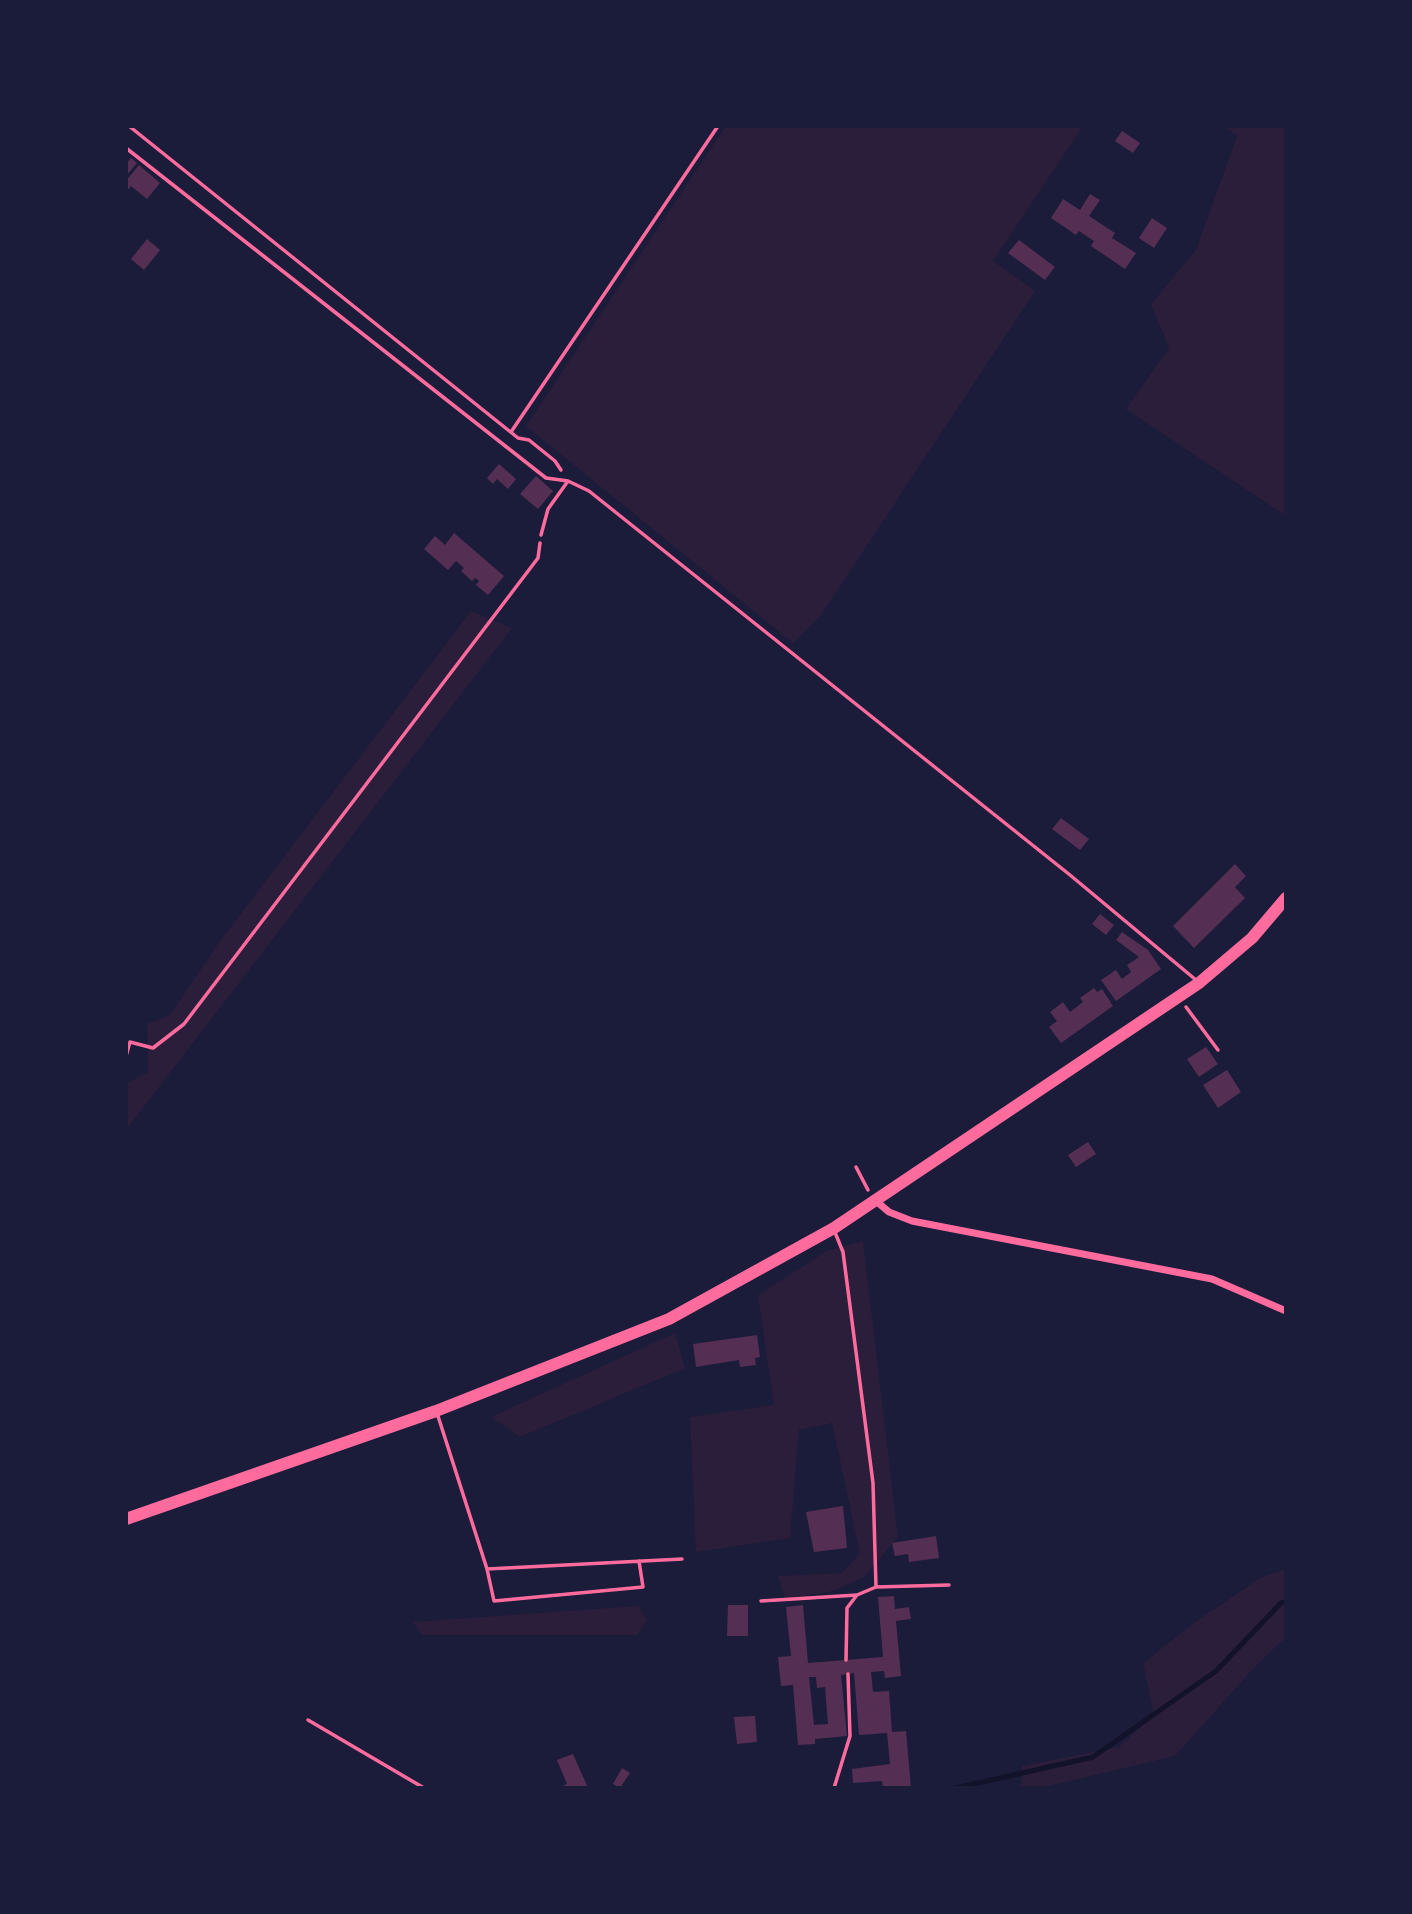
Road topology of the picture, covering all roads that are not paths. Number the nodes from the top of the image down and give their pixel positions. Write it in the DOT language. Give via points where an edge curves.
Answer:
graph roads {
  1 [pos="126,148"];
  2 [pos="568,481"];
  3 [pos="541,535"];
  4 [pos="1286,898"];
  5 [pos="1199,983"];
  6 [pos="876,1200"];
  7 [pos="834,1228"];
  8 [pos="1286,1311"];
  9 [pos="436,1411"];
  10 [pos="126,1519"];
  11 [pos="682,1559"];
  12 [pos="639,1561"];
  13 [pos="487,1569"];
  14 [pos="949,1584"];
  15 [pos="876,1587"];
  16 [pos="857,1595"];
  17 [pos="761,1601"];
  18 [pos="846,1660"];
  19 [pos="848,1674"];
  20 [pos="834,1788"];
  1 -- 2 [label="lane" via="546,478"];
  2 -- 3 [label="lane" via="548,509"];
  2 -- 5 [label="lane" via="611,508"];
  4 -- 5 [label="main road" via="1252,938"];
  5 -- 6 [label="main road"];
  6 -- 7 [label="main road"];
  6 -- 8 [label="street" via="889,1212 912,1221 1212,1279"];
  7 -- 9 [label="main road" via="669,1319"];
  7 -- 15 [label="lane" via="842,1252 873,1483"];
  9 -- 10 [label="main road"];
  9 -- 13 [label="lane"];
  11 -- 12 [label="lane"];
  12 -- 13 [label="lane"];
  12 -- 13 [label="lane" via="643,1587 494,1601"];
  14 -- 15 [label="lane"];
  15 -- 16 [label="lane"];
  16 -- 17 [label="lane"];
  16 -- 18 [label="lane" via="847,1608"];
  19 -- 20 [label="lane" via="850,1736"];
}
